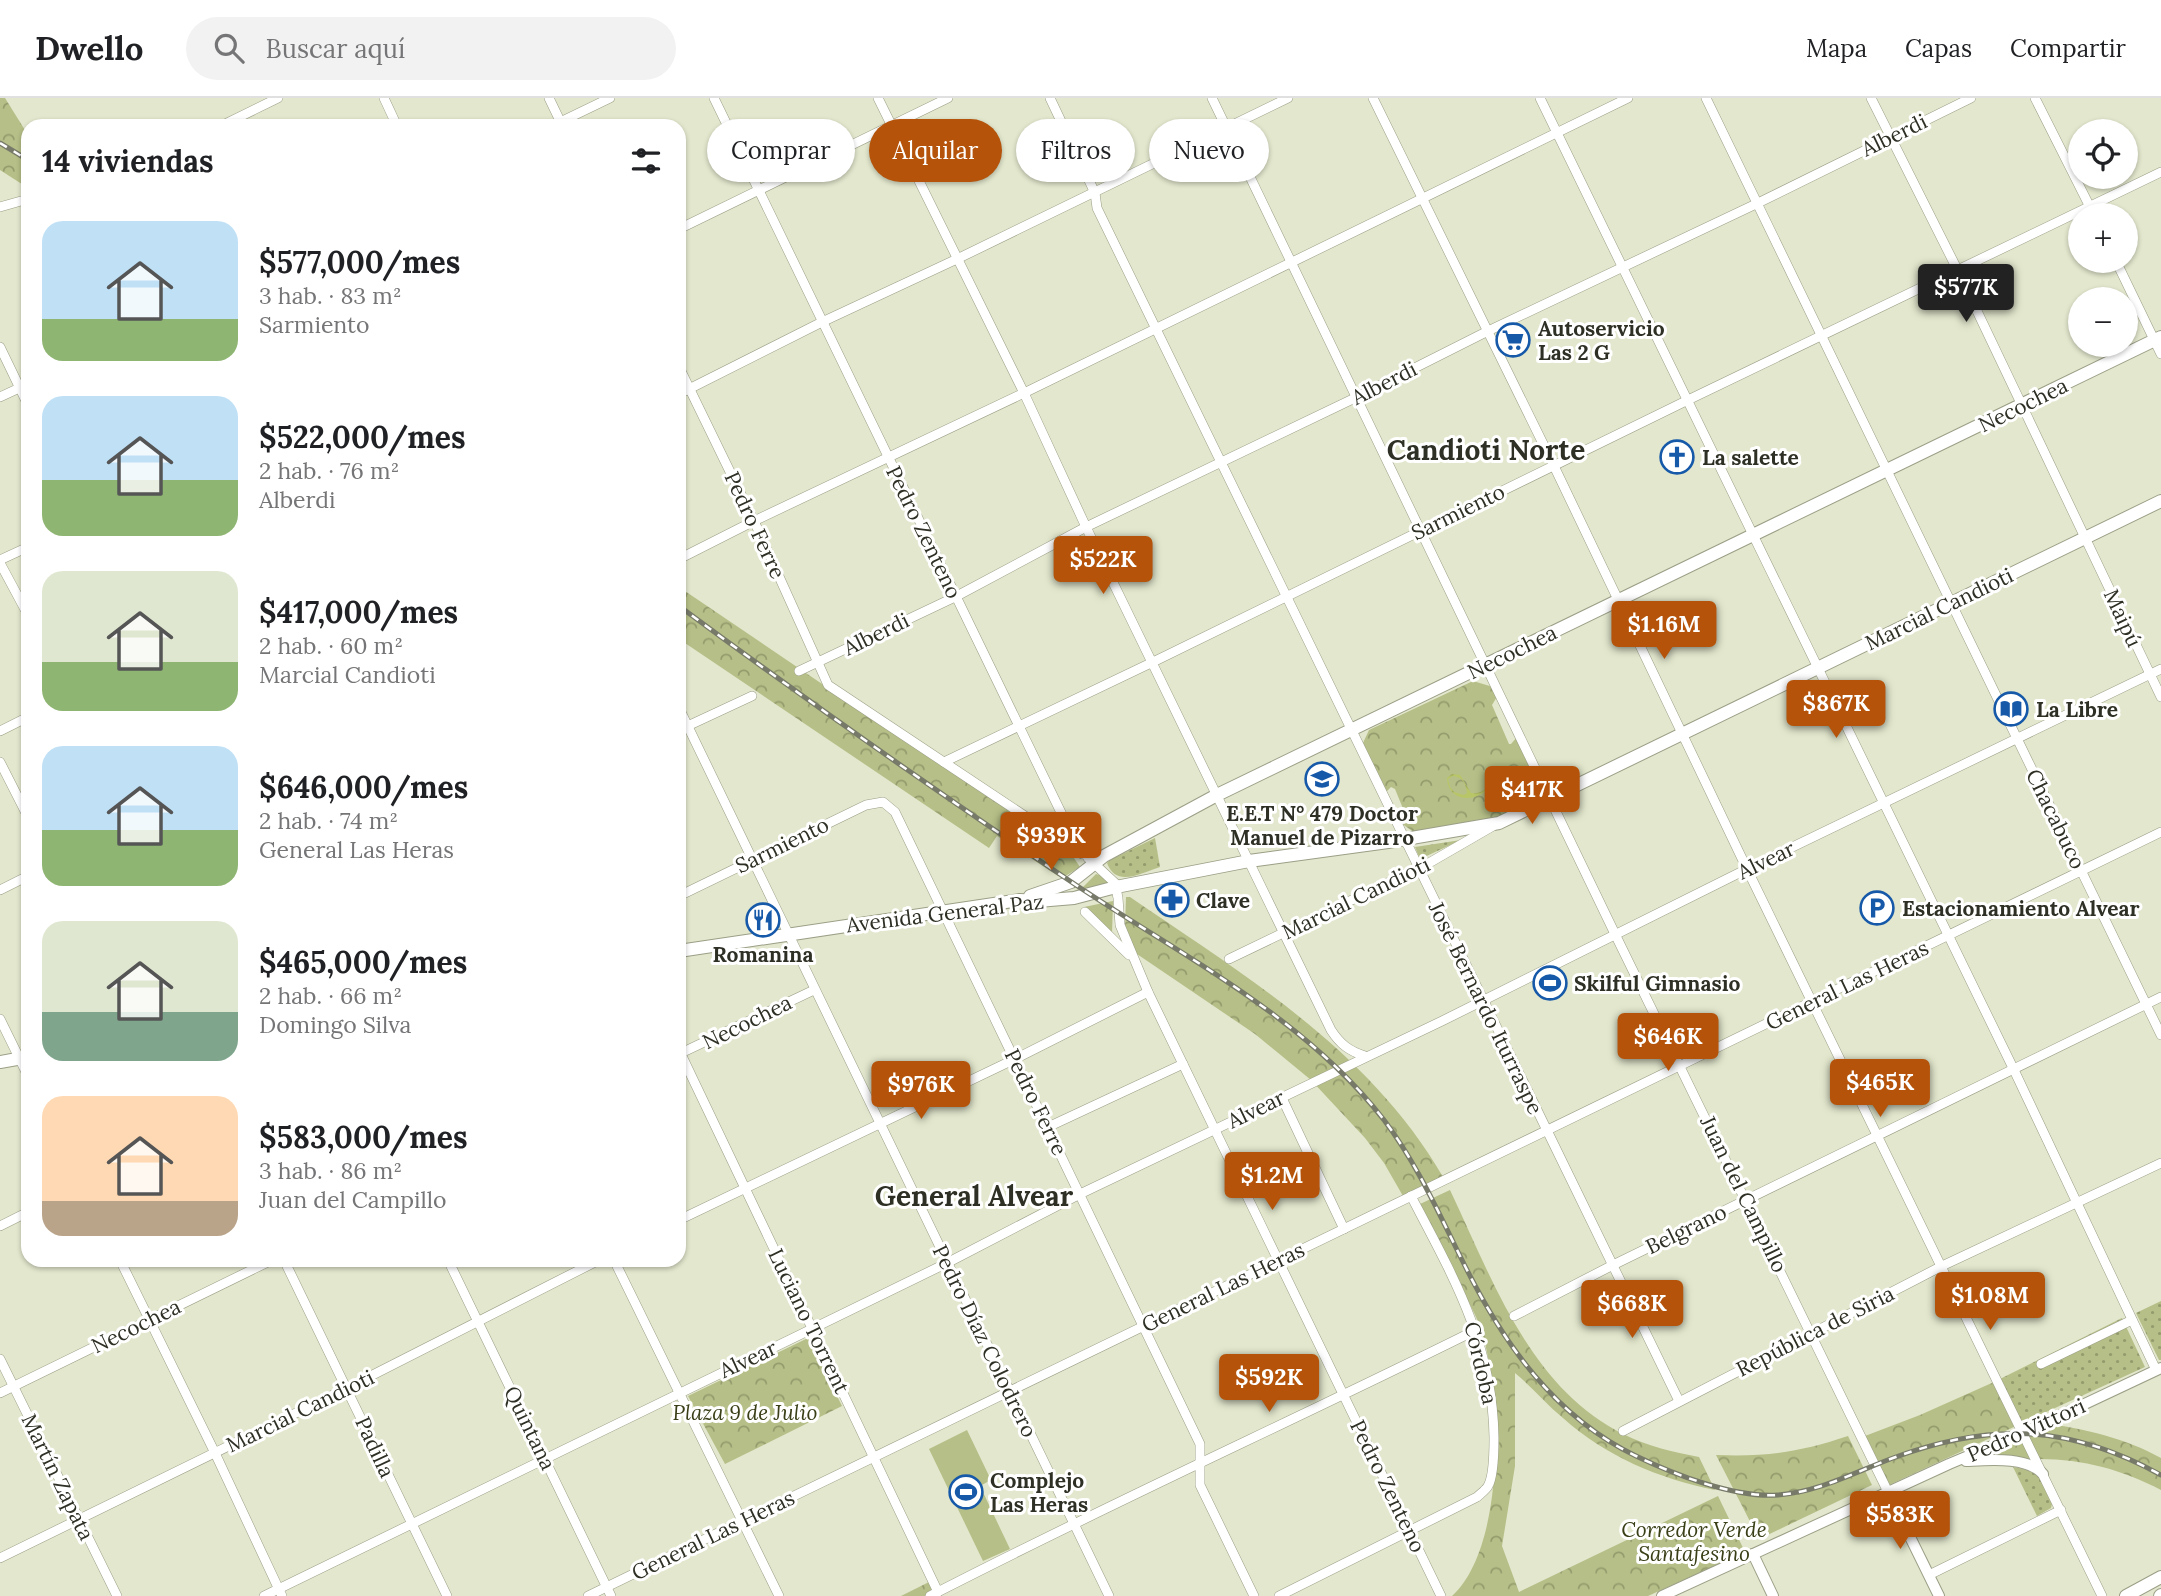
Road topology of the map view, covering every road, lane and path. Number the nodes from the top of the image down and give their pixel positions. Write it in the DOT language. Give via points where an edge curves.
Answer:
graph roads {
  1 [pos="278,98"];
  2 [pos="384,98"];
  3 [pos="549,98"];
  4 [pos="610,98"];
  5 [pos="714,98"];
  6 [pos="878,98"];
  7 [pos="948,98"];
  8 [pos="1050,98"];
  9 [pos="1212,98"];
  10 [pos="1288,98"];
  11 [pos="1373,98"];
  12 [pos="1540,98"];
  13 [pos="1628,98"];
  14 [pos="1706,98"];
  15 [pos="1871,98"];
  16 [pos="1971,98"];
  17 [pos="2035,98"];
  18 [pos="238,119"];
  19 [pos="394,119"];
  20 [pos="556,119"];
  21 [pos="570,119"];
  22 [pos="889,119"];
  23 [pos="904,119"];
  24 [pos="1222,119"];
  25 [pos="1245,119"];
  26 [pos="1557,134"];
  27 [pos="869,136"];
  28 [pos="1890,137"];
  29 [pos="1149,166"];
  30 [pos="2161,172"];
  31 [pos="920,182"];
  32 [pos="1252,182"];
  33 [pos="759,191"];
  34 [pos="1095,192"];
  35 [pos="1422,198"];
  36 [pos="21,201"];
  37 [pos="2088,203"];
  38 [pos="2106,203"];
  39 [pos="1756,205"];
  40 [pos="0,208"];
  41 [pos="2068,221"];
  42 [pos="686,226"];
  43 [pos="957,259"];
  44 [pos="1290,264"];
  45 [pos="1623,267"];
  46 [pos="1957,269"];
  47 [pos="2122,273"];
  48 [pos="822,322"];
  49 [pos="1156,328"];
  50 [pos="1488,331"];
  51 [pos="1821,335"];
  52 [pos="2158,339"];
  53 [pos="0,347"];
  54 [pos="2161,354"];
  55 [pos="21,381"];
  56 [pos="686,381"];
  57 [pos="21,387"];
  58 [pos="690,389"];
  59 [pos="686,391"];
  60 [pos="1024,393"];
  61 [pos="0,397"];
  62 [pos="1357,397"];
  63 [pos="1688,400"];
  64 [pos="2021,406"];
  65 [pos="888,458"];
  66 [pos="1220,463"];
  67 [pos="1554,466"];
  68 [pos="1886,471"];
  69 [pos="2161,502"];
  70 [pos="754,521"];
  71 [pos="1086,527"];
  72 [pos="1420,530"];
  73 [pos="1753,537"];
  74 [pos="2085,538"];
  75 [pos="21,551"];
  76 [pos="686,555"];
  77 [pos="0,562"];
  78 [pos="955,597"];
  79 [pos="1286,597"];
  80 [pos="1619,601"];
  81 [pos="21,602"];
  82 [pos="1950,604"];
  83 [pos="818,662"];
  84 [pos="1153,663"];
  85 [pos="1486,664"];
  86 [pos="1817,668"];
  87 [pos="2161,669"];
  88 [pos="799,671"];
  89 [pos="2150,675"];
  90 [pos="752,696"];
  91 [pos="2161,697"];
  92 [pos="21,720"];
  93 [pos="1020,726"];
  94 [pos="686,727"];
  95 [pos="1353,730"];
  96 [pos="0,731"];
  97 [pos="1682,733"];
  98 [pos="686,734"];
  99 [pos="2017,738"];
  100 [pos="0,762"];
  101 [pos="944,762"];
  102 [pos="1217,795"];
  103 [pos="1550,799"];
  104 [pos="21,803"];
  105 [pos="1884,803"];
  106 [pos="888,804"];
  107 [pos="1499,823"];
  108 [pos="2161,832"];
  109 [pos="1404,838"];
  110 [pos="752,859"];
  111 [pos="1091,861"];
  112 [pos="1249,861"];
  113 [pos="1418,868"];
  114 [pos="1747,869"];
  115 [pos="2081,871"];
  116 [pos="21,880"];
  117 [pos="1116,887"];
  118 [pos="0,890"];
  119 [pos="686,892"];
  120 [pos="1020,900"];
  121 [pos="943,911"];
  122 [pos="1085,912"];
  123 [pos="787,934"];
  124 [pos="1284,934"];
  125 [pos="1615,934"];
  126 [pos="1948,935"];
  127 [pos="686,950"];
  128 [pos="1133,959"];
  129 [pos="1229,959"];
  130 [pos="814,990"];
  131 [pos="1148,992"];
  132 [pos="2161,997"];
  133 [pos="1482,999"];
  134 [pos="1813,1001"];
  135 [pos="2147,1004"];
  136 [pos="0,1019"];
  137 [pos="2161,1034"];
  138 [pos="686,1050"];
  139 [pos="21,1053"];
  140 [pos="1365,1056"];
  141 [pos="21,1058"];
  142 [pos="1015,1059"];
  143 [pos="0,1062"];
  144 [pos="1184,1064"];
  145 [pos="686,1065"];
  146 [pos="1680,1065"];
  147 [pos="2014,1070"];
  148 [pos="1281,1096"];
  149 [pos="880,1125"];
  150 [pos="1048,1127"];
  151 [pos="1214,1129"];
  152 [pos="1546,1131"];
  153 [pos="1878,1136"];
  154 [pos="2161,1163"];
  155 [pos="745,1188"];
  156 [pos="1080,1194"];
  157 [pos="1411,1196"];
  158 [pos="1746,1200"];
  159 [pos="2078,1204"];
  160 [pos="21,1216"];
  161 [pos="686,1217"];
  162 [pos="0,1226"];
  163 [pos="1344,1229"];
  164 [pos="1279,1260"];
  165 [pos="947,1263"];
  166 [pos="1611,1266"];
  167 [pos="1942,1266"];
  168 [pos="124,1267"];
  169 [pos="258,1267"];
  170 [pos="287,1267"];
  171 [pos="452,1267"];
  172 [pos="585,1267"];
  173 [pos="617,1267"];
  174 [pos="1514,1316"];
  175 [pos="150,1319"];
  176 [pos="478,1320"];
  177 [pos="2132,1320"];
  178 [pos="1144,1326"];
  179 [pos="813,1328"];
  180 [pos="1476,1330"];
  181 [pos="1813,1334"];
  182 [pos="0,1359"];
  183 [pos="2041,1364"];
  184 [pos="2159,1369"];
  185 [pos="14,1386"];
  186 [pos="347,1388"];
  187 [pos="1009,1391"];
  188 [pos="0,1392"];
  189 [pos="679,1392"];
  190 [pos="1344,1396"];
  191 [pos="1679,1401"];
  192 [pos="1623,1431"];
  193 [pos="2023,1433"];
  194 [pos="215,1453"];
  195 [pos="875,1457"];
  196 [pos="545,1458"];
  197 [pos="1200,1462"];
  198 [pos="1950,1464"];
  199 [pos="2043,1474"];
  200 [pos="1888,1492"];
  201 [pos="2061,1510"];
  202 [pos="79,1521"];
  203 [pos="742,1521"];
  204 [pos="1073,1523"];
  205 [pos="412,1524"];
  206 [pos="1410,1530"];
  207 [pos="1753,1555"];
  208 [pos="0,1558"];
  209 [pos="1929,1574"];
  210 [pos="2161,1577"];
  211 [pos="609,1591"];
  212 [pos="280,1592"];
  213 [pos="934,1594"];
  214 [pos="117,1596"];
  215 [pos="264,1596"];
  216 [pos="447,1596"];
  217 [pos="588,1596"];
  218 [pos="779,1596"];
  219 [pos="1109,1596"];
  220 [pos="1254,1596"];
  221 [pos="1279,1596"];
  222 [pos="1441,1596"];
  223 [pos="1662,1596"];
  224 [pos="1773,1596"];
  225 [pos="1939,1596"];
  226 [pos="2102,1596"];
  227 [pos="2126,1596"];
  1 -- 18 [label="street"];
  2 -- 19 [label="street"];
  3 -- 20 [label="street"];
  4 -- 21 [label="street"];
  5 -- 33 [label="street, Pedro Zenteno"];
  6 -- 22 [label="street"];
  7 -- 23 [label="street"];
  8 -- 34 [label="street, José Bernardo Iturraspe"];
  9 -- 24 [label="street, Juan del Campillo"];
  10 -- 25 [label="street"];
  11 -- 35 [label="street"];
  12 -- 26 [label="street"];
  13 -- 26 [label="street"];
  14 -- 39 [label="street, Chacabuco"];
  15 -- 28 [label="street, Maipú"];
  16 -- 28 [label="street, Alberdi"];
  17 -- 37 [label="street"];
  26 -- 35 [label="street"];
  26 -- 45 [label="street"];
  27 -- 33 [label="street"];
  28 -- 39 [label="street, Alberdi"];
  28 -- 46 [label="street, Maipú"];
  29 -- 34 [label="street"];
  30 -- 38 [label="street, Sarmiento"];
  31 -- 43 [label="street"];
  32 -- 44 [label="street, Juan del Campillo"];
  33 -- 42 [label="street"];
  33 -- 48 [label="street, Pedro Zenteno"];
  34 -- 43 [label="street"];
  34 -- 49 [label="street, José Bernardo Iturraspe" via="1097,208"];
  35 -- 44 [label="street"];
  35 -- 50 [label="street"];
  36 -- 40 [label="street"];
  39 -- 45 [label="street, Alberdi"];
  39 -- 51 [label="street, Chacabuco"];
  41 -- 46 [label="street, Sarmiento"];
  43 -- 48 [label="street"];
  43 -- 60 [label="street"];
  44 -- 49 [label="street"];
  44 -- 62 [label="street, Juan del Campillo"];
  45 -- 50 [label="street, Alberdi"];
  45 -- 63 [label="street"];
  46 -- 51 [label="street, Sarmiento"];
  46 -- 64 [label="street, Maipú"];
  47 -- 52 [label="street"];
  48 -- 58 [label="street"];
  48 -- 65 [label="street, Pedro Zenteno"];
  49 -- 60 [label="street"];
  49 -- 66 [label="street, José Bernardo Iturraspe"];
  50 -- 62 [label="street, Alberdi"];
  50 -- 67 [label="street"];
  51 -- 63 [label="street, Sarmiento"];
  51 -- 68 [label="street, Chacabuco"];
  52 -- 54 [label="street"];
  52 -- 64 [label="main road, Necochea"];
  53 -- 55 [label="street"];
  56 -- 58 [label="street, Pedro Ferre"];
  57 -- 61 [label="street"];
  58 -- 59 [label="street"];
  58 -- 70 [label="street, Pedro Ferre"];
  60 -- 65 [label="street"];
  60 -- 71 [label="street"];
  62 -- 66 [label="street, Alberdi"];
  62 -- 72 [label="street, Juan del Campillo"];
  63 -- 67 [label="street, Sarmiento"];
  63 -- 73 [label="street"];
  64 -- 68 [label="main road, Necochea"];
  64 -- 74 [label="street, Maipú"];
  65 -- 70 [label="street"];
  65 -- 78 [label="street, Pedro Zenteno"];
  66 -- 71 [label="street, Alberdi"];
  66 -- 79 [label="street, José Bernardo Iturraspe"];
  67 -- 72 [label="street, Sarmiento"];
  67 -- 80 [label="street"];
  68 -- 73 [label="main road, Necochea"];
  68 -- 82 [label="street, Chacabuco"];
  69 -- 74 [label="main road, Marcial Candioti"];
  70 -- 76 [label="street"];
  70 -- 83 [label="street, Pedro Ferre"];
  71 -- 78 [label="street, Alberdi"];
  71 -- 84 [label="street"];
  72 -- 79 [label="street, Sarmiento"];
  72 -- 85 [label="street, Juan del Campillo"];
  73 -- 80 [label="main road, Necochea"];
  73 -- 86 [label="street"];
  74 -- 82 [label="main road, Marcial Candioti"];
  74 -- 89 [label="street, Maipú"];
  75 -- 77 [label="street"];
  77 -- 81 [label="street"];
  78 -- 83 [label="street, Alberdi"];
  78 -- 93 [label="street, Pedro Zenteno"];
  79 -- 84 [label="street, Sarmiento"];
  79 -- 95 [label="street, José Bernardo Iturraspe"];
  80 -- 85 [label="main road, Necochea"];
  80 -- 97 [label="street"];
  82 -- 86 [label="main road, Marcial Candioti"];
  82 -- 99 [label="street, Chacabuco"];
  83 -- 88 [label="street, Alberdi"];
  83 -- 101 [label="street, Pedro Ferre" via="828,685"];
  84 -- 93 [label="street, Sarmiento"];
  84 -- 102 [label="street"];
  85 -- 95 [label="main road, Necochea"];
  85 -- 103 [label="street, Juan del Campillo"];
  86 -- 97 [label="main road, Marcial Candioti"];
  86 -- 105 [label="street"];
  87 -- 89 [label="street, Alvear"];
  89 -- 91 [label="street, Maipú"];
  89 -- 99 [label="street, Alvear"];
  90 -- 94 [label="street"];
  92 -- 96 [label="street"];
  93 -- 101 [label="street, Sarmiento"];
  93 -- 111 [label="street, Pedro Zenteno" via="1069,829"];
  95 -- 102 [label="main road, Necochea"];
  95 -- 109 [label="street, José Bernardo Iturraspe"];
  97 -- 103 [label="main road, Marcial Candioti"];
  97 -- 114 [label="street"];
  98 -- 110 [label="street, Pedro Díaz Colodrero"];
  99 -- 105 [label="street, Alvear"];
  99 -- 115 [label="street, Chacabuco"];
  100 -- 104 [label="street"];
  101 -- 111 [label="street"];
  102 -- 111 [label="main road, Necochea"];
  102 -- 112 [label="street"];
  103 -- 107 [label="main road, Marcial Candioti"];
  103 -- 125 [label="street, Juan del Campillo"];
  105 -- 114 [label="street, Alvear"];
  105 -- 126 [label="street"];
  106 -- 110 [label="street, Sarmiento" via="866,805"];
  106 -- 121 [label="street, Pedro Ferre" via="902,823"];
  107 -- 109 [label="main road, Avenida General Paz"];
  107 -- 113 [label="street, Marcial Candioti"];
  108 -- 115 [label="street, General Las Heras"];
  109 -- 112 [label="main road, Avenida General Paz"];
  109 -- 113 [label="street, José Bernardo Iturraspe"];
  110 -- 119 [label="street, Sarmiento"];
  110 -- 123 [label="street, Pedro Díaz Colodrero"];
  111 -- 117 [label="street, Pedro Zenteno"];
  111 -- 120 [label="main road, Necochea" via="1071,882"];
  112 -- 117 [label="main road, Avenida General Paz"];
  112 -- 124 [label="street"];
  113 -- 124 [label="street, Marcial Candioti"];
  113 -- 133 [label="street, José Bernardo Iturraspe"];
  114 -- 125 [label="street, Alvear"];
  114 -- 134 [label="street"];
  115 -- 126 [label="street, General Las Heras"];
  115 -- 135 [label="street, Chacabuco"];
  116 -- 118 [label="street"];
  117 -- 120 [label="main road, Avenida General Paz" via="1074,898"];
  117 -- 128 [label="street, Pedro Zenteno" via="1119,925"];
  120 -- 121 [label="main road, Avenida General Paz"];
  121 -- 123 [label="main road, Avenida General Paz"];
  121 -- 142 [label="street, Pedro Ferre"];
  122 -- 128 [label="street, Pedro Zenteno"];
  123 -- 127 [label="main road, Avenida General Paz"];
  123 -- 130 [label="street, Pedro Díaz Colodrero"];
  124 -- 129 [label="street, Marcial Candioti"];
  124 -- 140 [label="street" via="1331,1030 1352,1052"];
  125 -- 133 [label="street, Alvear"];
  125 -- 146 [label="street, Juan del Campillo"];
  126 -- 134 [label="street, General Las Heras"];
  126 -- 147 [label="street"];
  128 -- 131 [label="street, Pedro Zenteno"];
  130 -- 138 [label="street, Necochea"];
  130 -- 149 [label="street, Pedro Díaz Colodrero"];
  131 -- 142 [label="street"];
  131 -- 144 [label="street, Pedro Zenteno"];
  132 -- 135 [label="street, Belgrano"];
  133 -- 140 [label="street, Alvear"];
  133 -- 152 [label="street, José Bernardo Iturraspe"];
  134 -- 146 [label="street, General Las Heras"];
  134 -- 153 [label="street"];
  135 -- 137 [label="street, Chacabuco"];
  135 -- 147 [label="street, Belgrano"];
  136 -- 139 [label="street"];
  140 -- 148 [label="street, Alvear"];
  141 -- 143 [label="main road"];
  142 -- 149 [label="street"];
  142 -- 150 [label="street, Pedro Ferre"];
  144 -- 150 [label="street"];
  144 -- 151 [label="street, Pedro Zenteno"];
  145 -- 155 [label="street, Luciano Torrent"];
  146 -- 152 [label="street, General Las Heras"];
  146 -- 158 [label="street, Juan del Campillo"];
  147 -- 153 [label="street, Belgrano"];
  147 -- 159 [label="street"];
  148 -- 151 [label="street, Alvear"];
  148 -- 163 [label="street"];
  149 -- 155 [label="street"];
  149 -- 165 [label="street, Pedro Díaz Colodrero"];
  150 -- 156 [label="street, Pedro Ferre"];
  151 -- 156 [label="street, Alvear"];
  151 -- 164 [label="street, Pedro Zenteno"];
  152 -- 157 [label="street, General Las Heras"];
  152 -- 166 [label="street, José Bernardo Iturraspe"];
  153 -- 158 [label="street, Belgrano"];
  153 -- 167 [label="street"];
  154 -- 159 [label="street, República de Siria"];
  155 -- 161 [label="street"];
  155 -- 179 [label="street, Luciano Torrent"];
  156 -- 165 [label="street, Alvear"];
  156 -- 178 [label="street, Pedro Ferre"];
  157 -- 163 [label="street, General Las Heras"];
  157 -- 180 [label="street, Córdoba"];
  158 -- 166 [label="street, Belgrano"];
  158 -- 181 [label="street, Juan del Campillo"];
  159 -- 167 [label="street, República de Siria"];
  159 -- 177 [label="street"];
  160 -- 162 [label="street"];
  163 -- 164 [label="street, General Las Heras"];
  164 -- 178 [label="street, General Las Heras"];
  164 -- 190 [label="street, Pedro Zenteno"];
  165 -- 179 [label="street, Alvear"];
  165 -- 187 [label="street, Pedro Díaz Colodrero"];
  166 -- 174 [label="street, Belgrano"];
  166 -- 191 [label="street, José Bernardo Iturraspe"];
  167 -- 181 [label="street, República de Siria"];
  167 -- 193 [label="street"];
  168 -- 175 [label="street"];
  169 -- 175 [label="street, Necochea"];
  170 -- 186 [label="street, Padilla"];
  171 -- 176 [label="street, Quintana"];
  172 -- 176 [label="street, Marcial Candioti"];
  173 -- 189 [label="street"];
  175 -- 185 [label="street, Necochea"];
  175 -- 194 [label="street"];
  176 -- 186 [label="street, Marcial Candioti"];
  176 -- 196 [label="street, Quintana"];
  177 -- 183 [label="street"];
  177 -- 184 [label="street"];
  178 -- 187 [label="street, General Las Heras"];
  178 -- 197 [label="street, Pedro Ferre" via="1200,1444"];
  179 -- 189 [label="street, Alvear"];
  179 -- 195 [label="street, Luciano Torrent"];
  180 -- 190 [label="street"];
  180 -- 206 [label="street, Córdoba" via="1491,1396 1494,1447 1489,1485 1477,1497"];
  181 -- 191 [label="street, República de Siria"];
  181 -- 200 [label="street, Juan del Campillo"];
  182 -- 185 [label="street, Martín Zapata"];
  184 -- 193 [label="street, Pedro Vittori"];
  185 -- 188 [label="street, Necochea"];
  185 -- 202 [label="street, Martín Zapata"];
  186 -- 194 [label="street, Marcial Candioti"];
  186 -- 205 [label="street, Padilla"];
  187 -- 195 [label="street, General Las Heras"];
  187 -- 204 [label="street, Pedro Díaz Colodrero"];
  189 -- 196 [label="street, Alvear"];
  189 -- 203 [label="street"];
  190 -- 197 [label="street"];
  190 -- 206 [label="street, Pedro Zenteno"];
  191 -- 192 [label="street, República de Siria"];
  193 -- 198 [label="street, Pedro Vittori"];
  193 -- 199 [label="street"];
  194 -- 202 [label="street, Marcial Candioti"];
  194 -- 212 [label="street"];
  195 -- 203 [label="street, General Las Heras"];
  195 -- 213 [label="street, Luciano Torrent"];
  196 -- 205 [label="street, Alvear"];
  196 -- 211 [label="street, Quintana"];
  197 -- 204 [label="street"];
  197 -- 220 [label="street, Pedro Ferre" via="1200,1485"];
  198 -- 199 [label="street" via="2010,1462 2034,1466"];
  198 -- 200 [label="street, Pedro Vittori"];
  199 -- 201 [label="street"];
  200 -- 207 [label="street, Pedro Vittori"];
  200 -- 209 [label="street, Juan del Campillo"];
  201 -- 209 [label="street"];
  201 -- 226 [label="street"];
  202 -- 208 [label="street, Marcial Candioti"];
  202 -- 214 [label="street, Martín Zapata"];
  203 -- 211 [label="street, General Las Heras"];
  203 -- 218 [label="street"];
  204 -- 213 [label="street"];
  204 -- 219 [label="street, Pedro Díaz Colodrero"];
  205 -- 212 [label="street, Alvear"];
  205 -- 216 [label="street, Padilla"];
  206 -- 221 [label="street"];
  206 -- 222 [label="street, Pedro Zenteno"];
  207 -- 223 [label="street, Pedro Vittori"];
  207 -- 224 [label="street"];
  209 -- 225 [label="street, Juan del Campillo"];
  210 -- 227 [label="main road"];
  211 -- 217 [label="street, General Las Heras"];
  212 -- 215 [label="street, Alvear"];
}
